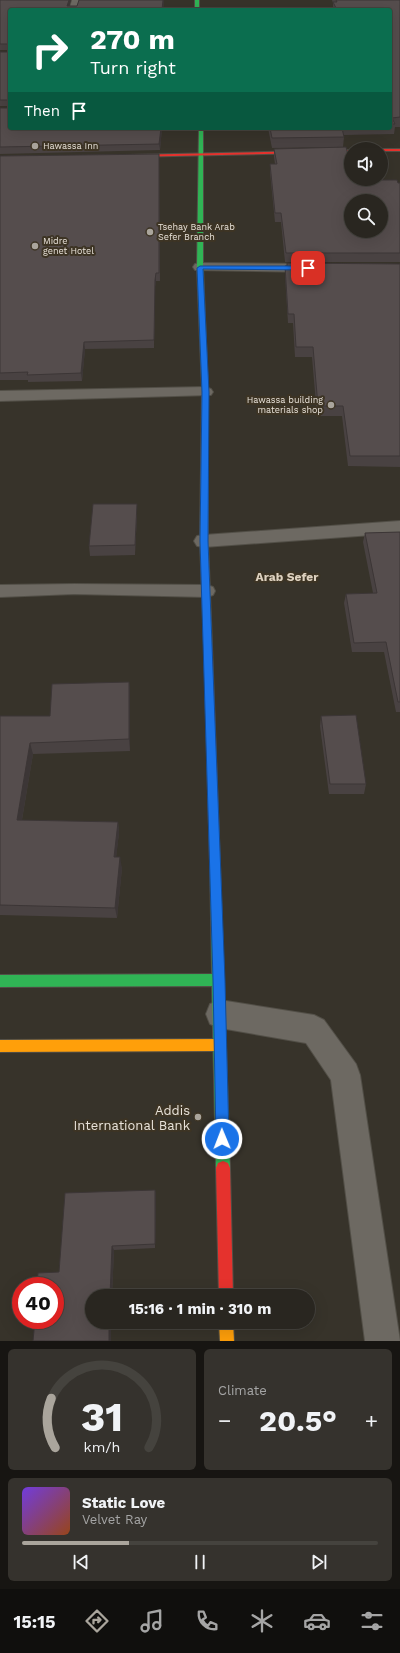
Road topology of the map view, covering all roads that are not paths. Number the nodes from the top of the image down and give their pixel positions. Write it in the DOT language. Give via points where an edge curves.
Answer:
graph roads {
  1 [pos="201,130"];
  2 [pos="388,150"];
  3 [pos="400,150"];
  4 [pos="344,151"];
  5 [pos="200,155"];
  6 [pos="116,156"];
  7 [pos="200,268"];
  8 [pos="331,268"];
  9 [pos="205,392"];
  10 [pos="0,396"];
  11 [pos="400,527"];
  12 [pos="204,541"];
  13 [pos="0,591"];
  14 [pos="207,591"];
  15 [pos="0,980"];
  16 [pos="219,980"];
  17 [pos="220,1014"];
  18 [pos="220,1045"];
  19 [pos="0,1046"];
  20 [pos="226,1289"];
  21 [pos="226,1329"];
  22 [pos="227,1341"];
  23 [pos="383,1341"];
  1 -- 5 [label="street"];
  2 -- 3 [label="street"];
  4 -- 5 [label="street"];
  5 -- 6 [label="street"];
  5 -- 7 [label="street"];
  7 -- 8 [label="street"];
  7 -- 9 [label="street"];
  9 -- 10 [label="street"];
  9 -- 12 [label="street"];
  11 -- 12 [label="street"];
  12 -- 14 [label="street"];
  13 -- 14 [label="lane"];
  14 -- 16 [label="street"];
  15 -- 16 [label="street"];
  16 -- 17 [label="street"];
  17 -- 18 [label="street"];
  17 -- 23 [label="street" via="314,1030 345,1075"];
  18 -- 19 [label="street"];
  18 -- 20 [label="street"];
  21 -- 22 [label="street"];
}
